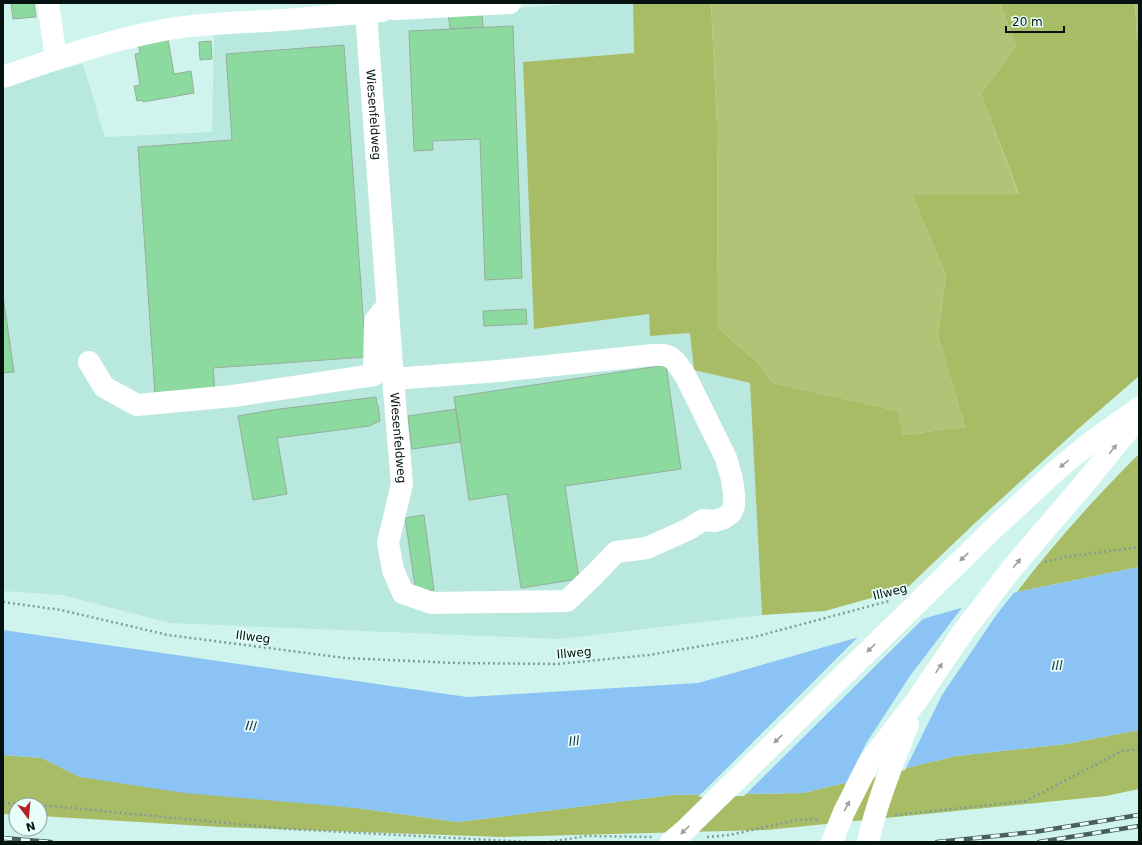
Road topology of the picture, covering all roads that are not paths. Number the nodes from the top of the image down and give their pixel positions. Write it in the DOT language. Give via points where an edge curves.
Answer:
graph roads {
  1 [pos="48,3"];
  2 [pos="510,3"];
  3 [pos="390,5"];
  4 [pos="366,13"];
  5 [pos="56,58"];
  6 [pos="3,77"];
  7 [pos="388,304"];
  8 [pos="89,362"];
  9 [pos="393,379"];
  10 [pos="1139,408"];
  11 [pos="1139,417"];
  12 [pos="918,700"];
  13 [pos="672,842"];
  14 [pos="832,842"];
  15 [pos="868,842"];
  1 -- 5 [label="main road"];
  2 -- 3 [label="main road" via="397,10"];
  3 -- 4 [label="main road" via="382,11"];
  4 -- 5 [label="main road" via="155,31"];
  4 -- 7 [label="main road, Wiesenfeldweg"];
  5 -- 6 [label="main road"];
  7 -- 8 [label="main road" via="375,321 374,375 233,396 137,405 104,387"];
  7 -- 9 [label="main road, Wiesenfeldweg"];
  9 -- 9 [label="main road, Wiesenfeldweg" via="402,484 388,543 393,570 403,593 432,603 567,601 616,552 647,548 703,520 715,521 724,518 731,513 734,506 732,479 726,458 684,375 670,357 653,355"];
  10 -- 13 [label="main road, one-way" via="1059,468 992,530"];
  12 -- 11 [label="main road, one-way" via="963,632"];
  14 -- 12 [label="main road, one-way" via="870,761"];
  12 -- 15 [label="main road" via="885,785"];
}
